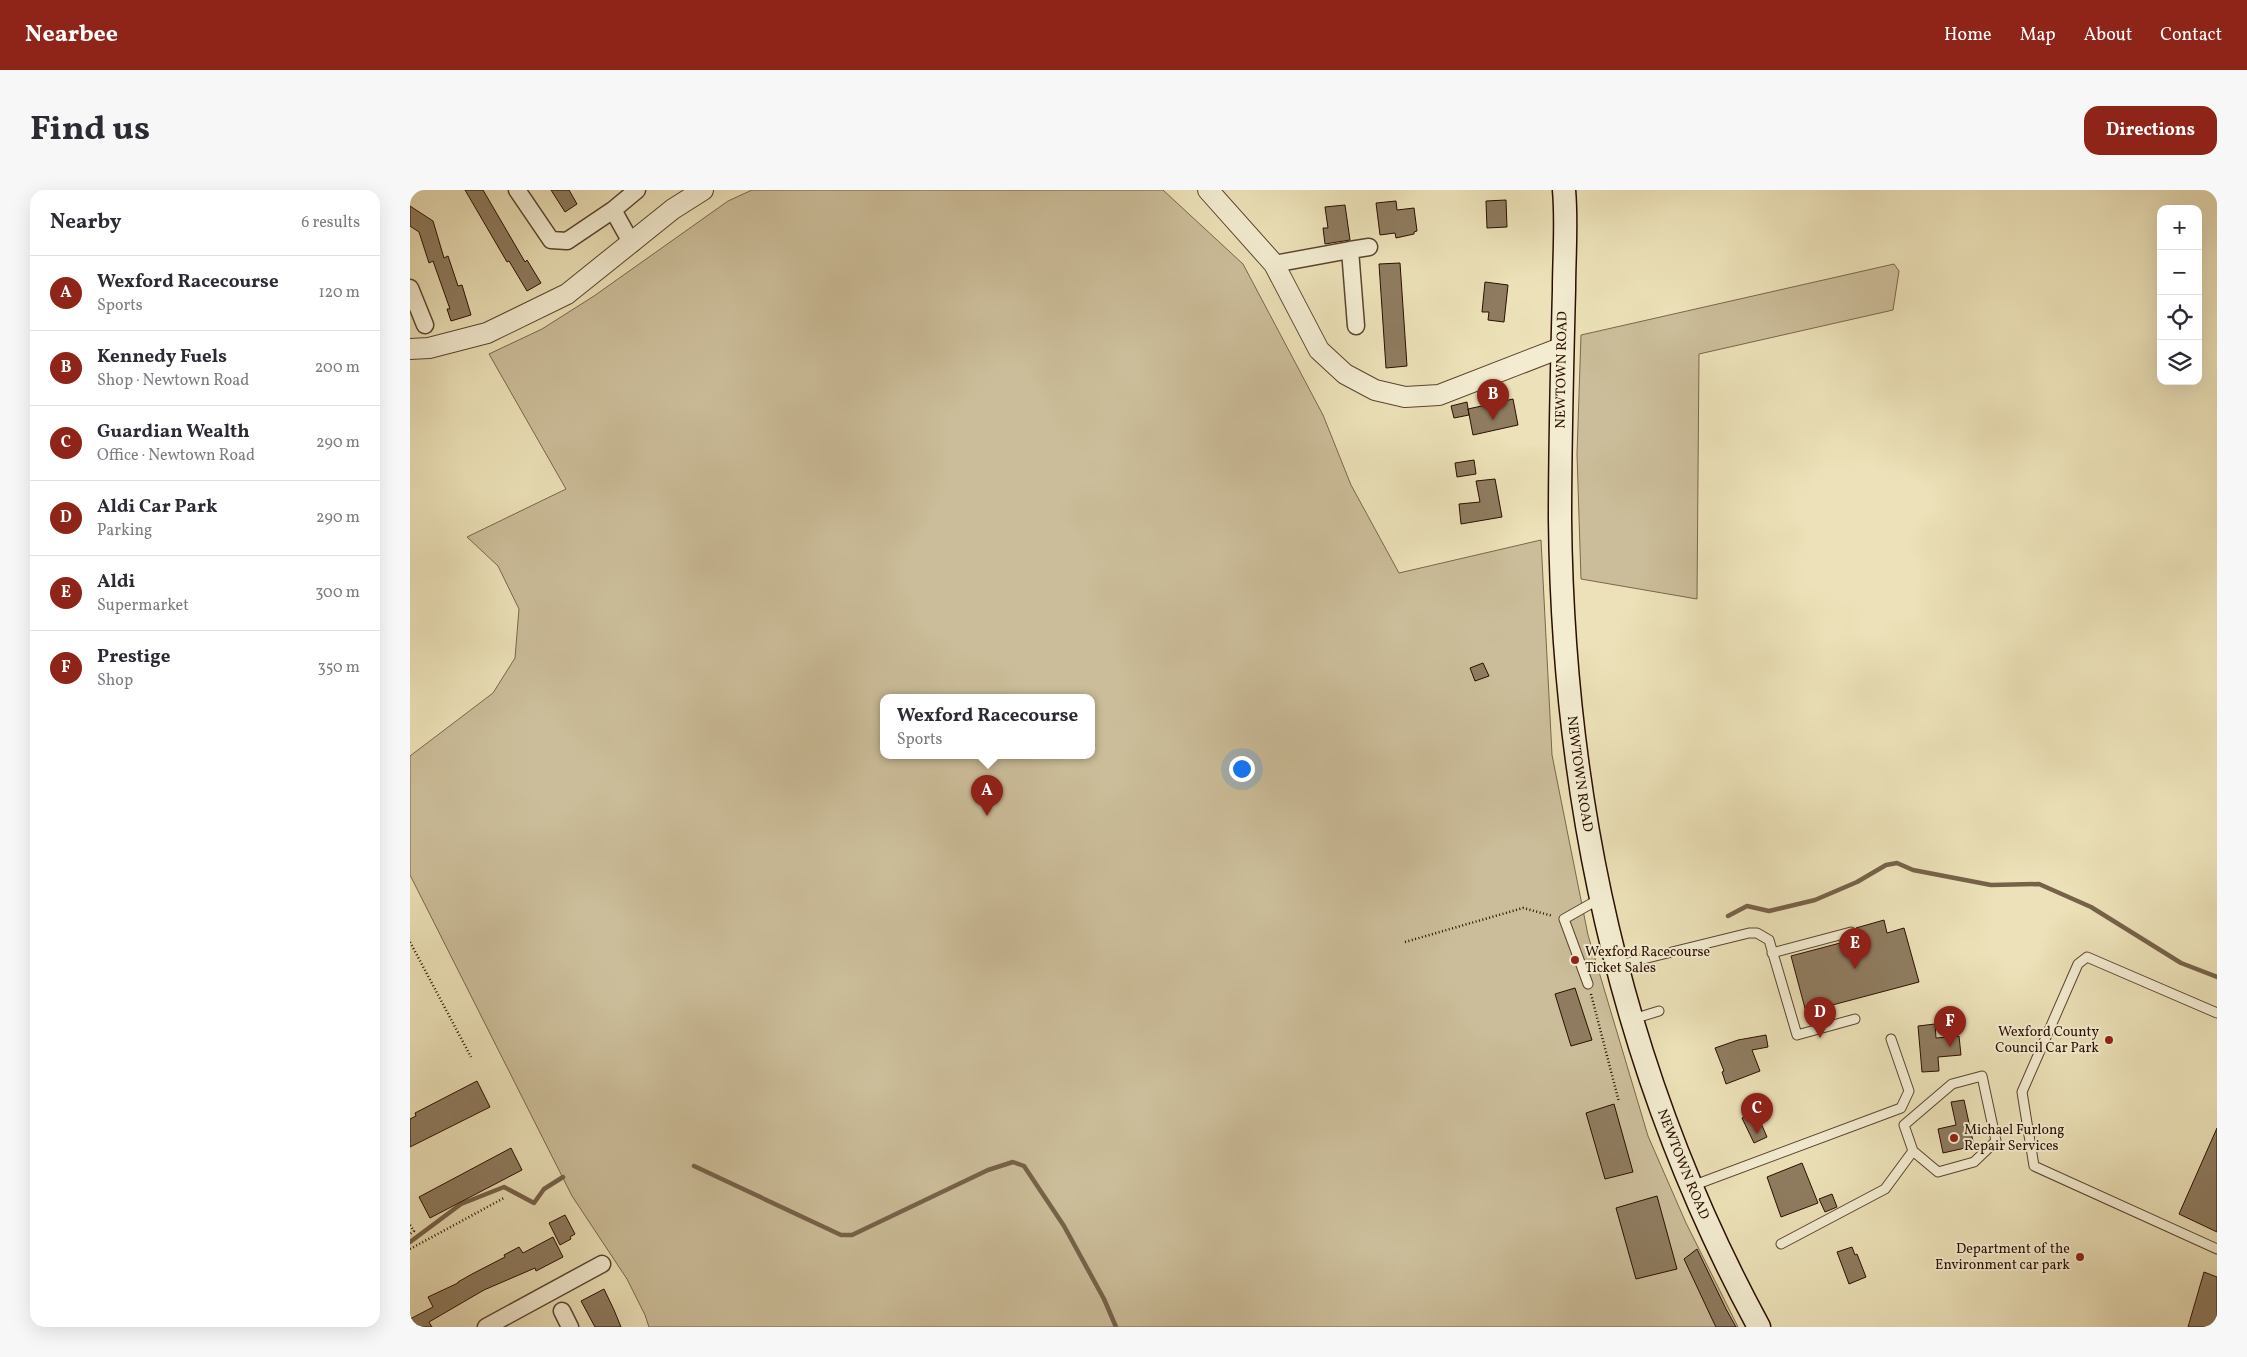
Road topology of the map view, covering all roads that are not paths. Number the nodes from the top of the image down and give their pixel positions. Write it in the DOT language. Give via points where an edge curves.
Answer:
graph roads {
  1 [pos="517,190"];
  2 [pos="637,190"];
  3 [pos="703,190"];
  4 [pos="1208,190"];
  5 [pos="1564,190"];
  6 [pos="612,210"];
  7 [pos="632,244"];
  8 [pos="1369,247"];
  9 [pos="1350,250"];
  10 [pos="1274,264"];
  11 [pos="410,288"];
  12 [pos="425,325"];
  13 [pos="1356,326"];
  14 [pos="1563,347"];
  15 [pos="410,349"];
  16 [pos="1601,898"];
  17 [pos="1851,932"];
  18 [pos="1772,953"];
  19 [pos="1616,966"];
  20 [pos="1588,984"];
  21 [pos="1660,1011"];
  22 [pos="2217,1013"];
  23 [pos="1855,1019"];
  24 [pos="1631,1020"];
  25 [pos="1891,1039"];
  26 [pos="1913,1151"];
  27 [pos="1691,1186"];
  28 [pos="1781,1244"];
  29 [pos="2217,1249"];
  30 [pos="602,1264"];
  31 [pos="562,1311"];
  32 [pos="486,1327"];
  33 [pos="570,1327"];
  34 [pos="1759,1327"];
  1 -- 6 [label="street" via="551,240 568,242"];
  2 -- 6 [label="street"];
  3 -- 7 [label="street" via="673,209"];
  4 -- 10 [label="street"];
  5 -- 14 [label="main road, NEWTOWN ROAD"];
  6 -- 7 [label="street"];
  7 -- 15 [label="street" via="567,294 487,333 430,348"];
  8 -- 9 [label="street"];
  9 -- 10 [label="street"];
  9 -- 13 [label="street"];
  10 -- 14 [label="street" via="1319,350 1345,374 1375,390 1405,397 1439,395"];
  11 -- 12 [label="street"];
  14 -- 16 [label="main road, NEWTOWN ROAD" via="1560,522 1569,704"];
  16 -- 19 [label="main road, NEWTOWN ROAD"];
  16 -- 20 [label="lane" via="1564,919"];
  17 -- 18 [label="lane"];
  18 -- 19 [label="lane" via="1769,940 1750,933"];
  18 -- 23 [label="lane" via="1797,1035"];
  19 -- 24 [label="main road, NEWTOWN ROAD"];
  21 -- 24 [label="lane"];
  22 -- 29 [label="lane" via="2087,957 2078,964 2022,1092 2034,1166"];
  24 -- 27 [label="main road, NEWTOWN ROAD"];
  25 -- 27 [label="lane" via="1909,1091 1901,1108"];
  26 -- 26 [label="lane" via="1904,1125 1952,1084 1982,1076 1996,1141 1974,1162 1938,1172"];
  26 -- 28 [label="lane" via="1885,1189"];
  27 -- 34 [label="main road, NEWTOWN ROAD"];
  30 -- 32 [label="street"];
  31 -- 33 [label="street"];
}
